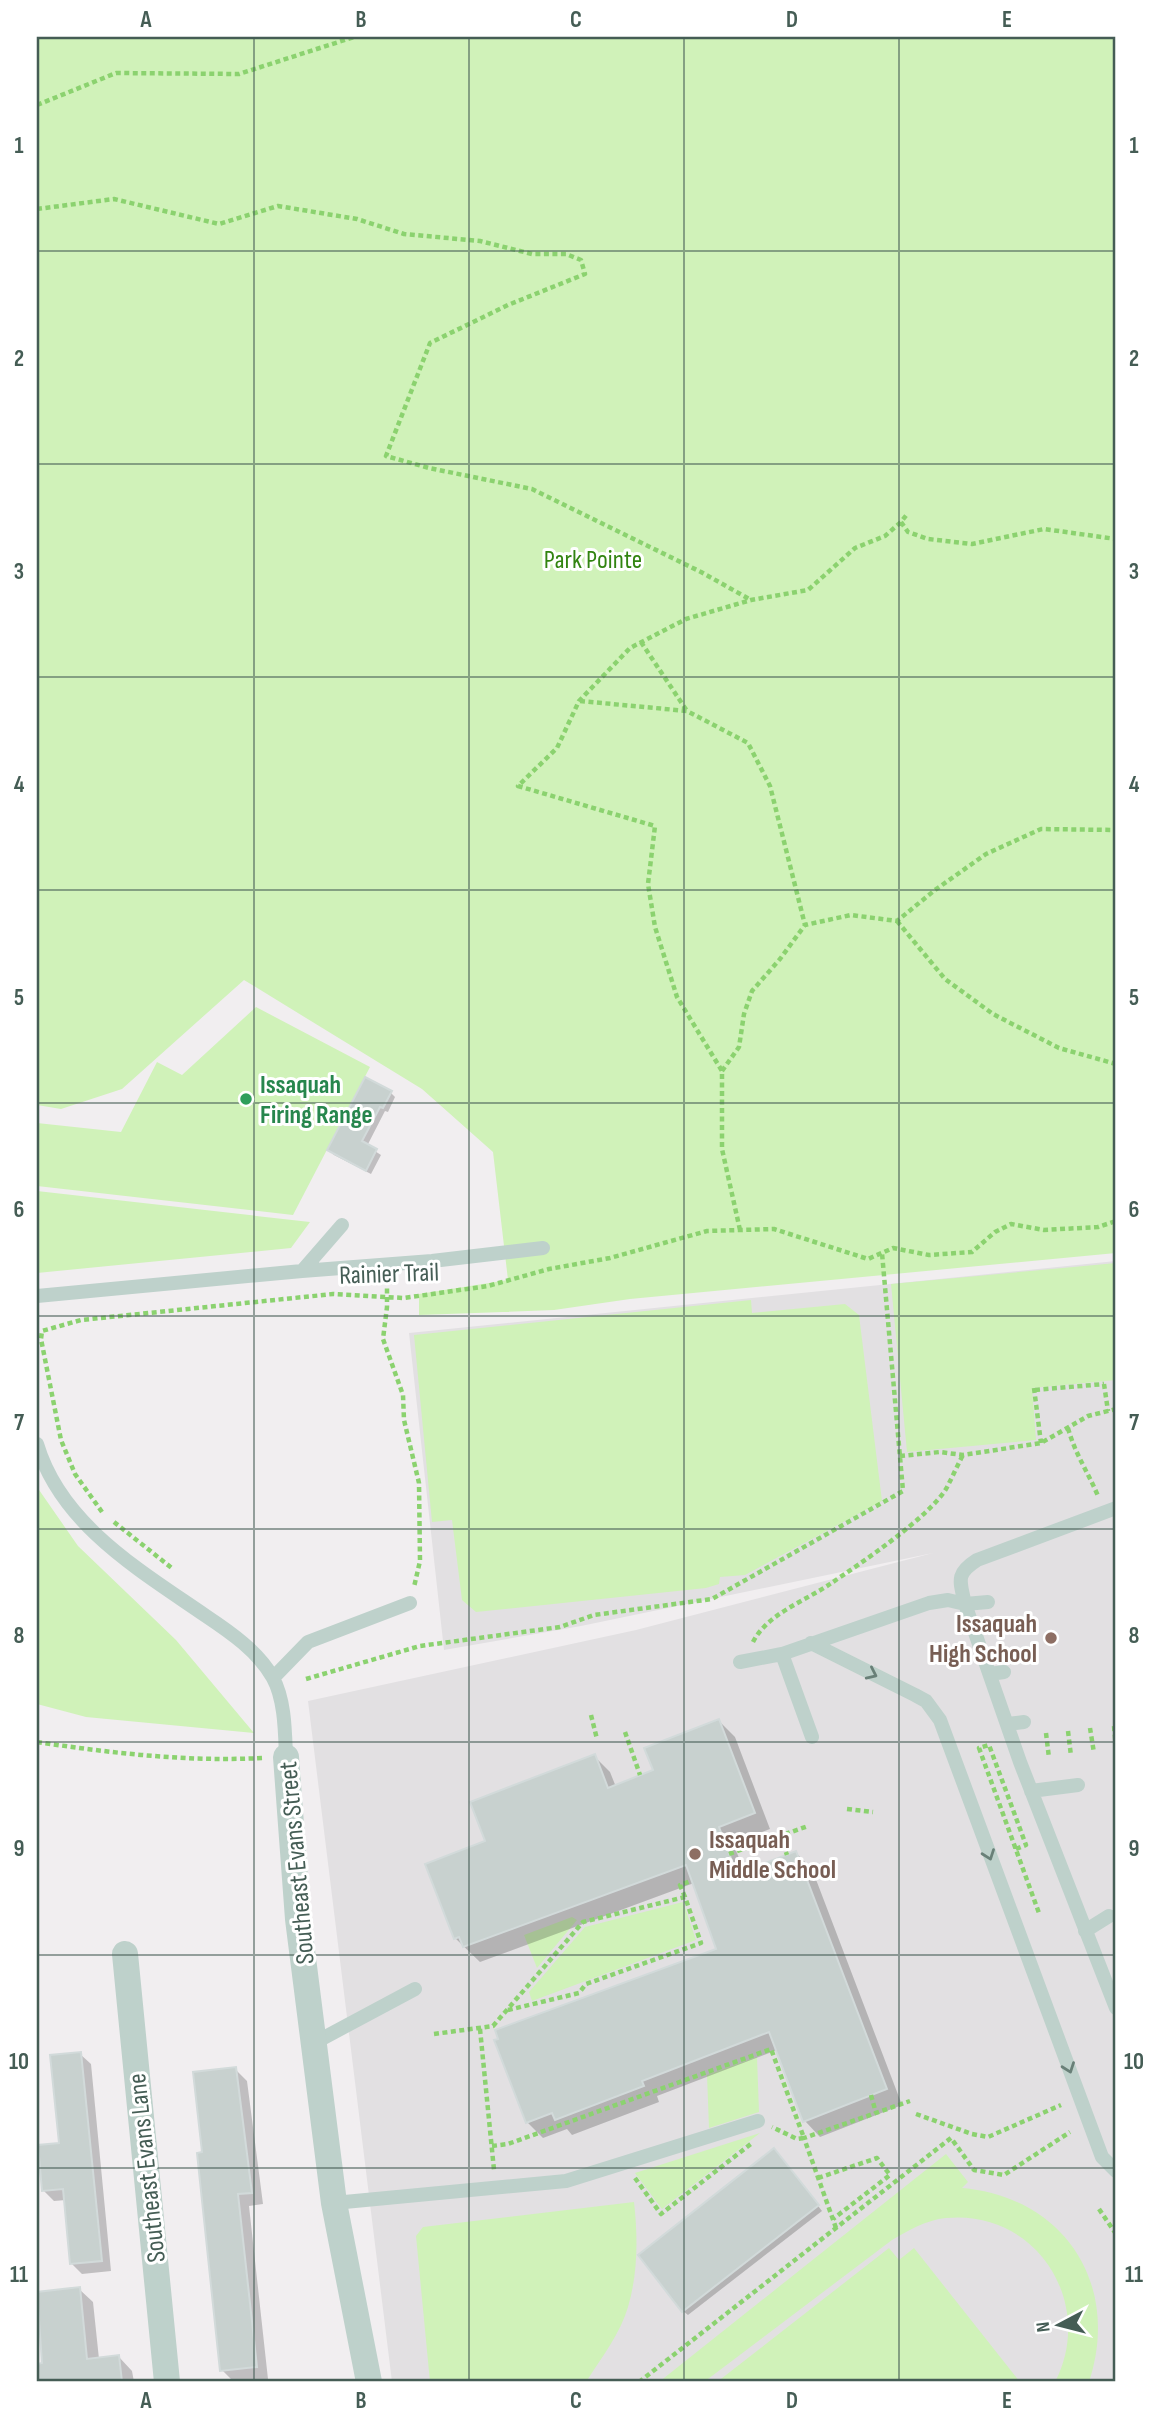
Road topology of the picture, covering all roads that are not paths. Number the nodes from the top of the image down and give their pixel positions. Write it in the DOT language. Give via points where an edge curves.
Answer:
graph roads {
  1 [pos="342,1224"];
  2 [pos="543,1248"];
  3 [pos="302,1271"];
  4 [pos="37,1296"];
  5 [pos="37,1444"];
  6 [pos="1116,1508"];
  7 [pos="988,1602"];
  8 [pos="410,1603"];
  9 [pos="965,1604"];
  10 [pos="811,1643"];
  11 [pos="782,1654"];
  12 [pos="740,1662"];
  13 [pos="273,1678"];
  14 [pos="1024,1722"];
  15 [pos="1007,1724"];
  16 [pos="812,1737"];
  17 [pos="286,1757"];
  18 [pos="1078,1785"];
  19 [pos="1031,1791"];
  20 [pos="1109,1916"];
  21 [pos="1085,1931"];
  22 [pos="125,1954"];
  23 [pos="415,1989"];
  24 [pos="1116,2008"];
  25 [pos="314,2043"];
  26 [pos="758,2121"];
  27 [pos="1116,2171"];
  28 [pos="334,2203"];
  29 [pos="167,2382"];
  30 [pos="369,2382"];
  1 -- 3 [label="lane"];
  2 -- 3 [label="lane"];
  3 -- 4 [label="lane"];
  5 -- 13 [label="lane, Southeast Evans Street" via="63,1497 91,1528 124,1559 228,1631"];
  6 -- 9 [label="lane" via="966,1567 960,1581"];
  7 -- 9 [label="lane"];
  8 -- 13 [label="lane" via="308,1642"];
  9 -- 10 [label="lane" via="948,1600 929,1603"];
  9 -- 15 [label="lane" via="997,1673"];
  10 -- 11 [label="lane"];
  10 -- 27 [label="lane, one-way" via="915,1695 934,1710 1102,2157"];
  11 -- 12 [label="lane"];
  11 -- 16 [label="lane"];
  13 -- 17 [label="lane, Southeast Evans Street" via="281,1703"];
  14 -- 15 [label="lane"];
  15 -- 19 [label="lane"];
  17 -- 25 [label="street, Southeast Evans Street" via="298,1919"];
  18 -- 19 [label="lane"];
  19 -- 21 [label="lane"];
  20 -- 21 [label="lane"];
  21 -- 24 [label="lane"];
  22 -- 29 [label="street, Southeast Evans Lane"];
  23 -- 25 [label="lane"];
  25 -- 28 [label="street, Southeast Evans Street"];
  26 -- 28 [label="lane" via="566,2181"];
  28 -- 30 [label="street, Southeast Evans Street"];
}
